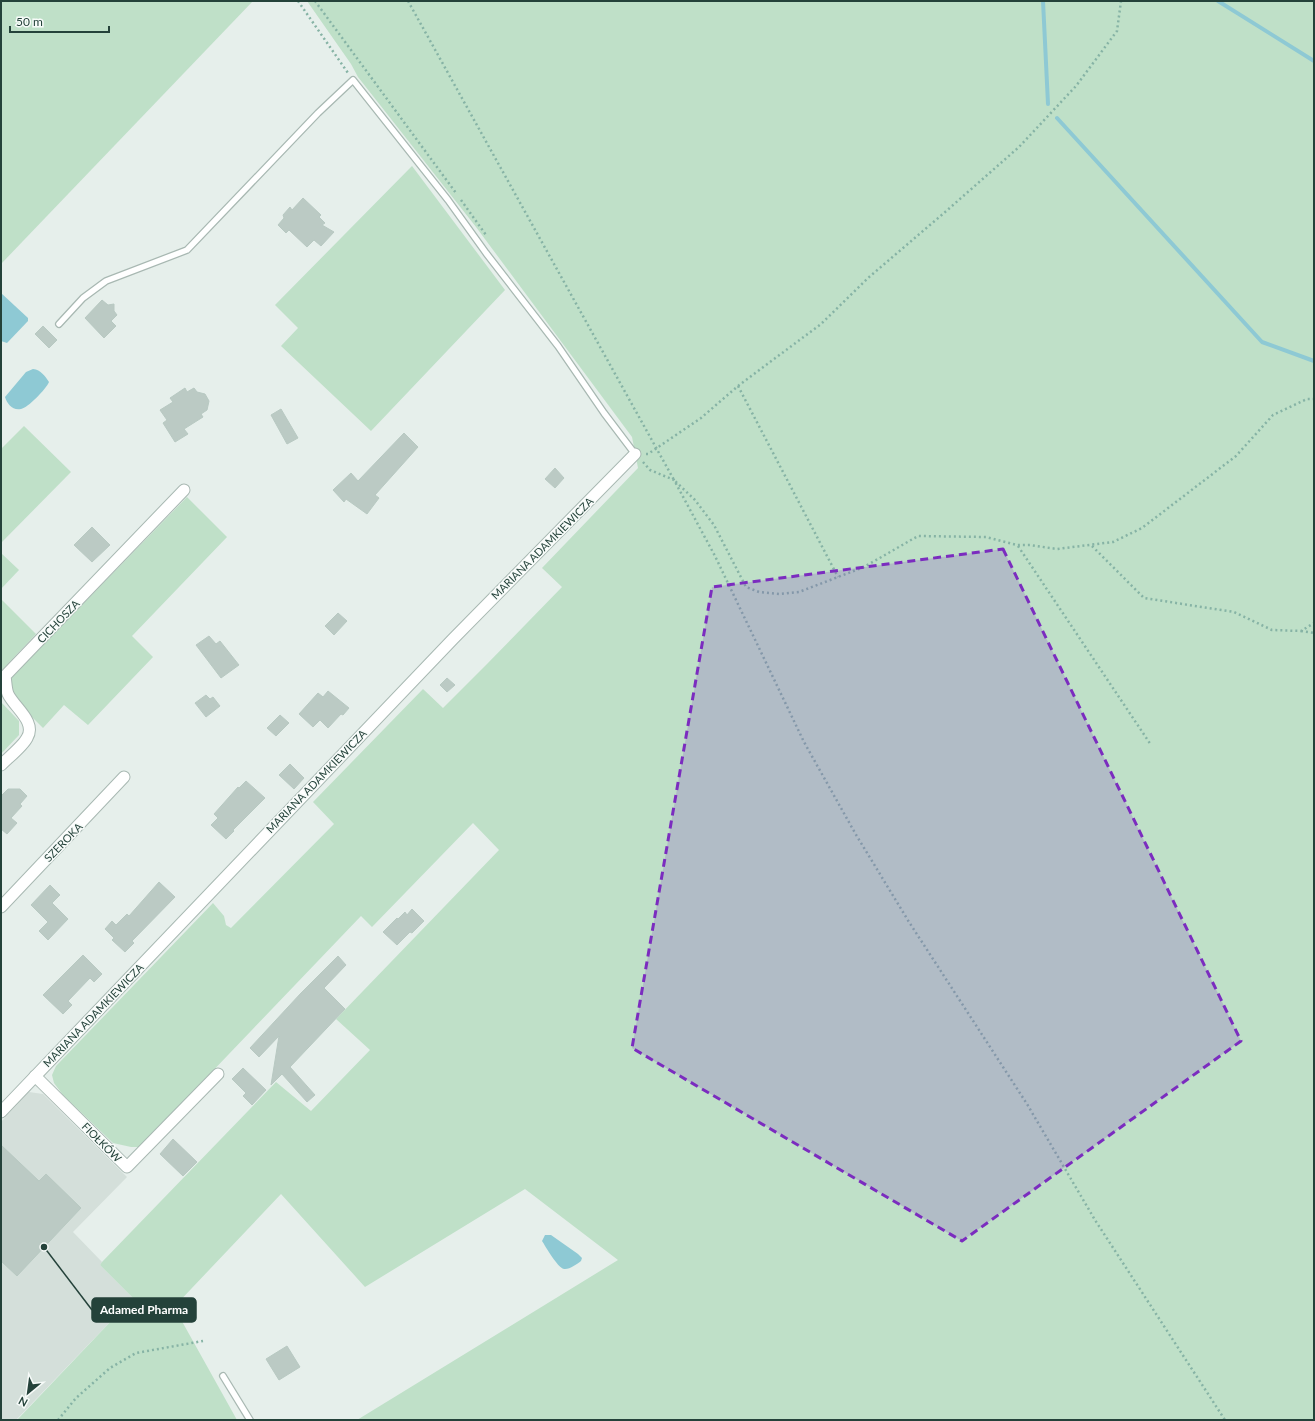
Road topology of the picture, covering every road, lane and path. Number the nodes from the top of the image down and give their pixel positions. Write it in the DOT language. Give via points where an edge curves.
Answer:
graph roads {
  1 [pos="298,1"];
  2 [pos="408,1"];
  3 [pos="1121,1"];
  4 [pos="353,80"];
  5 [pos="59,324"];
  6 [pos="738,386"];
  7 [pos="1314,399"];
  8 [pos="657,448"];
  9 [pos="635,454"];
  10 [pos="674,480"];
  11 [pos="184,490"];
  12 [pos="1017,545"];
  13 [pos="1092,546"];
  14 [pos="838,577"];
  15 [pos="1314,623"];
  16 [pos="1301,631"];
  17 [pos="1314,633"];
  18 [pos="1151,744"];
  19 [pos="1,765"];
  20 [pos="124,777"];
  21 [pos="1,907"];
  22 [pos="218,1074"];
  23 [pos="35,1076"];
  24 [pos="1,1112"];
  25 [pos="203,1340"];
  26 [pos="223,1376"];
  27 [pos="58,1420"];
  28 [pos="250,1420"];
  29 [pos="1225,1420"];
  1 -- 4 [label="path"];
  2 -- 8 [label="path"];
  3 -- 6 [label="path" via="1116,32 1076,86 1019,147 868,278 821,324"];
  4 -- 5 [label="lane" via="187,250 106,281 83,298"];
  4 -- 9 [label="lane" via="448,200 558,346"];
  6 -- 8 [label="path" via="701,418"];
  6 -- 14 [label="path"];
  7 -- 13 [label="path" via="1307,399 1273,415 1236,456 1142,528 1113,542"];
  8 -- 9 [label="path" via="648,454"];
  8 -- 10 [label="path"];
  9 -- 10 [label="path" via="650,470"];
  9 -- 23 [label="street, MARIANA ADAMKIEWICZA" via="452,639"];
  10 -- 14 [label="path" via="695,500 714,525 746,587 758,592 779,594 799,592"];
  10 -- 29 [label="path" via="715,556 804,742 855,833 909,922 1027,1104 1095,1220"];
  11 -- 19 [label="street, CICHOSZA" via="5,676 8,695 29,725 29,732 27,738"];
  12 -- 13 [label="path" via="1058,550"];
  12 -- 14 [label="path" via="986,537 918,536 864,567"];
  12 -- 18 [label="path"];
  13 -- 16 [label="path" via="1144,598 1234,612 1272,630"];
  15 -- 16 [label="path"];
  16 -- 17 [label="path"];
  20 -- 21 [label="street, SZEROKA"];
  22 -- 23 [label="street, FIOŁKÓW" via="127,1167"];
  23 -- 24 [label="street, MARIANA ADAMKIEWICZA"];
  25 -- 27 [label="path" via="136,1353 110,1368 76,1398"];
  26 -- 28 [label="lane"];
}
